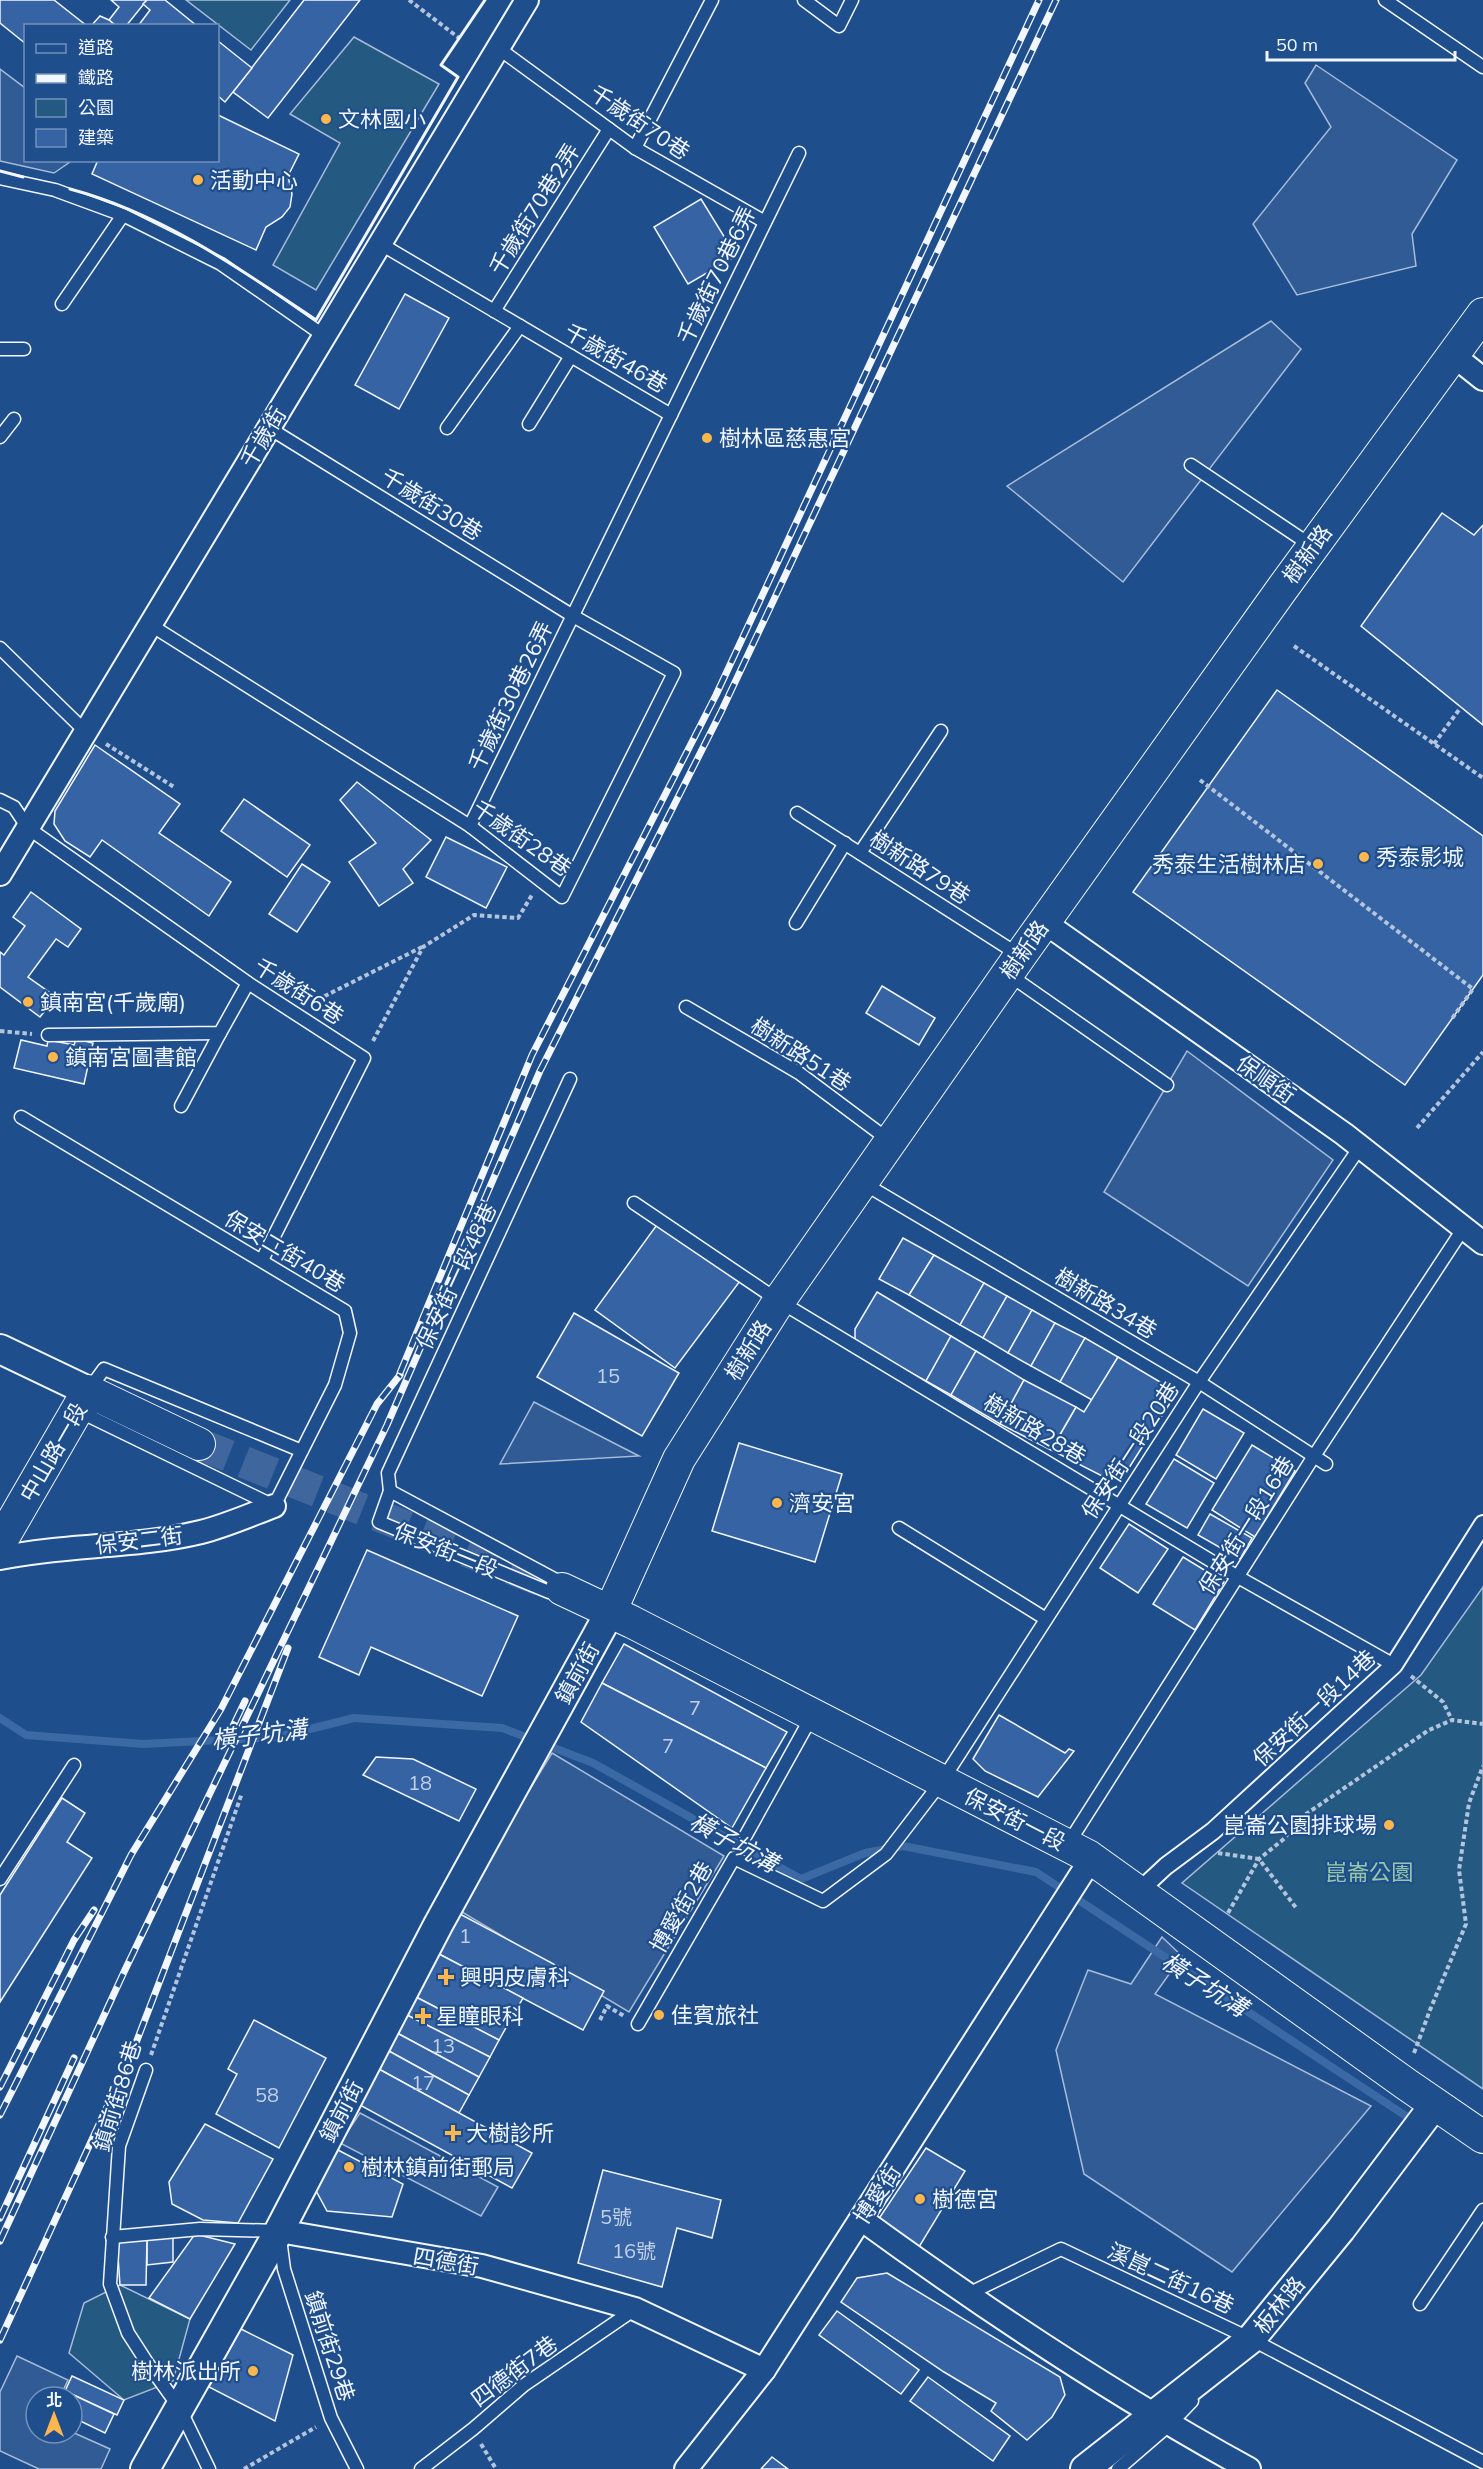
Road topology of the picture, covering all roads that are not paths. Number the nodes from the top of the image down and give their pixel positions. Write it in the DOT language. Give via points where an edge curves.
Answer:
graph roads {
  1 [pos="527,0"];
  2 [pos="712,0"];
  3 [pos="804,0"];
  4 [pos="852,0"];
  5 [pos="1385,0"];
  6 [pos="498,48"];
  7 [pos="1483,67"];
  8 [pos="609,129"];
  9 [pos="635,148"];
  10 [pos="800,153"];
  11 [pos="0,178"];
  12 [pos="123,215"];
  13 [pos="765,222"];
  14 [pos="379,243"];
  15 [pos="62,303"];
  16 [pos="494,311"];
  17 [pos="1483,314"];
  18 [pos="520,326"];
  19 [pos="323,335"];
  20 [pos="0,349"];
  21 [pos="24,349"];
  22 [pos="1453,355"];
  23 [pos="571,356"];
  24 [pos="1483,379"];
  25 [pos="671,415"];
  26 [pos="14,419"];
  27 [pos="529,424"];
  28 [pos="269,428"];
  29 [pos="447,428"];
  30 [pos="0,437"];
  31 [pos="1191,465"];
  32 [pos="1313,546"];
  33 [pos="573,616"];
  34 [pos="149,624"];
  35 [pos="0,648"];
  36 [pos="86,731"];
  37 [pos="941,731"];
  38 [pos="0,800"];
  39 [pos="797,813"];
  40 [pos="470,826"];
  41 [pos="28,828"];
  42 [pos="844,843"];
  43 [pos="860,853"];
  44 [pos="0,874"];
  45 [pos="1044,922"];
  46 [pos="796,923"];
  47 [pos="1013,964"];
  48 [pos="248,983"];
  49 [pos="686,1007"];
  50 [pos="220,1032"];
  51 [pos="48,1035"];
  52 [pos="570,1080"];
  53 [pos="1167,1085"];
  54 [pos="180,1107"];
  55 [pos="21,1117"];
  56 [pos="890,1141"];
  57 [pos="1360,1147"];
  58 [pos="862,1182"];
  59 [pos="634,1203"];
  60 [pos="1463,1229"];
  61 [pos="1483,1243"];
  62 [pos="262,1260"];
  63 [pos="779,1301"];
  64 [pos="0,1349"];
  65 [pos="1199,1382"];
  66 [pos="88,1391"];
  67 [pos="200,1444"];
  68 [pos="303,1451"];
  69 [pos="1314,1456"];
  70 [pos="1326,1464"];
  71 [pos="390,1491"];
  72 [pos="1120,1504"];
  73 [pos="274,1506"];
  74 [pos="1483,1524"];
  75 [pos="899,1527"];
  76 [pos="0,1543"];
  77 [pos="0,1558"];
  78 [pos="1238,1576"];
  79 [pos="562,1589"];
  80 [pos="610,1612"];
  81 [pos="1046,1619"];
  82 [pos="1394,1665"];
  83 [pos="812,1714"];
  84 [pos="74,1765"];
  85 [pos="942,1781"];
  86 [pos="746,1836"];
  87 [pos="1080,1857"];
  88 [pos="0,1879"];
  89 [pos="1138,1892"];
  90 [pos="638,2024"];
  91 [pos="146,2070"];
  92 [pos="1435,2104"];
  93 [pos="1483,2137"];
  94 [pos="1483,2210"];
  95 [pos="861,2219"];
  96 [pos="279,2231"];
  97 [pos="112,2237"];
  98 [pos="966,2295"];
  99 [pos="1420,2304"];
  100 [pos="635,2309"];
  101 [pos="1251,2339"];
  102 [pos="764,2370"];
  103 [pos="179,2407"];
  104 [pos="1162,2420"];
  105 [pos="1483,2462"];
  106 [pos="145,2469"];
  107 [pos="209,2469"];
  108 [pos="357,2469"];
  109 [pos="421,2469"];
  110 [pos="686,2469"];
  111 [pos="1085,2469"];
  112 [pos="1118,2469"];
  113 [pos="1250,2469"];
  1 -- 6 [label="street, 千歲街"];
  2 -- 9 [label="lane"];
  3 -- 4 [label="lane" via="839,26"];
  5 -- 7 [label="lane"];
  6 -- 8 [label="lane, 千歲街70巷"];
  6 -- 14 [label="street, 千歲街"];
  8 -- 9 [label="lane, 千歲街70巷"];
  8 -- 16 [label="lane, 千歲街70巷2弄"];
  9 -- 13 [label="lane, 千歲街70巷"];
  10 -- 13 [label="lane, 千歲街70巷6弄"];
  11 -- 12 [label="lane" via="55,190"];
  12 -- 15 [label="lane"];
  12 -- 19 [label="lane" via="221,264"];
  13 -- 25 [label="lane, 千歲街70巷6弄"];
  14 -- 16 [label="lane, 千歲街46巷"];
  14 -- 19 [label="street, 千歲街"];
  16 -- 18 [label="lane, 千歲街46巷"];
  17 -- 22 [label="main road, 樹新路"];
  18 -- 23 [label="lane, 千歲街46巷"];
  18 -- 29 [label="lane"];
  19 -- 28 [label="street, 千歲街"];
  20 -- 21 [label="lane"];
  22 -- 24 [label="street"];
  22 -- 32 [label="main road, 樹新路"];
  23 -- 25 [label="lane, 千歲街46巷"];
  23 -- 27 [label="lane"];
  25 -- 33 [label="lane, 千歲街46巷"];
  26 -- 30 [label="lane"];
  28 -- 33 [label="lane, 千歲街30巷"];
  28 -- 34 [label="street, 千歲街"];
  31 -- 32 [label="lane"];
  32 -- 45 [label="main road, 樹新路"];
  33 -- 40 [label="lane, 千歲街30巷26弄"];
  33 -- 40 [label="lane, 千歲街28巷" via="674,673 562,897"];
  34 -- 36 [label="street, 千歲街"];
  34 -- 40 [label="lane, 千歲街28巷"];
  35 -- 36 [label="lane"];
  36 -- 41 [label="street, 千歲街"];
  37 -- 43 [label="lane"];
  38 -- 41 [label="lane, 千歲街6巷" via="14,807"];
  39 -- 42 [label="lane, 樹新路79巷"];
  41 -- 44 [label="street, 千歲街"];
  41 -- 48 [label="lane, 千歲街6巷"];
  42 -- 43 [label="lane, 樹新路79巷"];
  42 -- 46 [label="lane"];
  43 -- 47 [label="lane, 樹新路79巷"];
  45 -- 47 [label="main road, 樹新路"];
  45 -- 57 [label="street, 保順街"];
  47 -- 53 [label="lane, 樹新路79巷"];
  47 -- 56 [label="main road, 樹新路"];
  48 -- 50 [label="lane"];
  48 -- 62 [label="lane, 千歲街6巷" via="364,1058"];
  49 -- 56 [label="lane, 樹新路51巷" via="799,1073"];
  50 -- 51 [label="lane"];
  50 -- 54 [label="lane"];
  52 -- 71 [label="lane, 保安街一段48巷" via="388,1473"];
  55 -- 62 [label="lane, 保安二街40巷"];
  56 -- 58 [label="main road, 樹新路"];
  57 -- 60 [label="street, 保順街"];
  57 -- 65 [label="lane, 保安街一段20巷"];
  58 -- 63 [label="main road, 樹新路"];
  58 -- 65 [label="lane, 樹新路34巷"];
  59 -- 63 [label="lane, 樹新路28巷"];
  60 -- 61 [label="street, 保順街"];
  60 -- 69 [label="lane, 保安街一段16巷"];
  62 -- 68 [label="lane, 保安二街40巷" via="345,1311 350,1333 335,1385"];
  63 -- 72 [label="lane, 樹新路28巷"];
  63 -- 80 [label="main road, 樹新路" via="679,1458"];
  64 -- 66 [label="street"];
  65 -- 69 [label="lane, 樹新路34巷"];
  65 -- 72 [label="lane, 保安街一段20巷"];
  66 -- 67 [label="main road"];
  66 -- 68 [label="lane" via="104,1369"];
  66 -- 73 [label="lane" via="91,1417"];
  66 -- 76 [label="main road, 中山路一段"];
  68 -- 73 [label="lane, 保安二街40巷"];
  69 -- 70 [label="lane, 樹新路34巷"];
  69 -- 78 [label="lane, 保安街一段16巷"];
  71 -- 79 [label="lane, 保安街一段" via="558,1581"];
  71 -- 79 [label="lane, 保安街一段" via="379,1522 549,1592"];
  72 -- 78 [label="lane, 樹新路28巷"];
  72 -- 81 [label="lane, 保安街一段20巷"];
  73 -- 77 [label="street, 保安二街" via="201,1532"];
  74 -- 82 [label="street, 保安街一段14巷"];
  75 -- 81 [label="lane"];
  78 -- 82 [label="lane, 樹新路28巷"];
  78 -- 87 [label="lane, 保安街一段16巷"];
  79 -- 80 [label="main road, 保安街一段"];
  80 -- 83 [label="main road, 保安街一段"];
  80 -- 96 [label="street, 鎮前街" via="438,1925"];
  81 -- 85 [label="lane, 保安街一段20巷"];
  82 -- 89 [label="street, 保安街一段14巷" via="1213,1831"];
  83 -- 85 [label="main road, 保安街一段"];
  83 -- 86 [label="lane"];
  84 -- 88 [label="lane"];
  85 -- 87 [label="main road, 保安街一段"];
  85 -- 90 [label="lane, 博愛街2巷" via="886,1854 823,1901 734,1858"];
  87 -- 89 [label="main road, 保安街一段"];
  87 -- 95 [label="street, 博愛街" via="1057,1911"];
  89 -- 92 [label="main road, 保安街一段"];
  91 -- 97 [label="lane, 鎮前街86巷" via="119,2146"];
  92 -- 93 [label="main road, 保安街一段"];
  92 -- 101 [label="street, 板林路" via="1341,2229"];
  94 -- 99 [label="lane"];
  95 -- 98 [label="street"];
  95 -- 102 [label="street, 博愛街"];
  96 -- 97 [label="lane, 四德街" via="200,2229"];
  96 -- 100 [label="street, 四德街" via="482,2266"];
  96 -- 103 [label="street, 鎮前街"];
  96 -- 108 [label="lane, 鎮前街29巷" via="284,2269 331,2418"];
  97 -- 103 [label="lane, 鎮前街86巷" via="110,2283 128,2333"];
  98 -- 101 [label="lane, 溪崑二街16巷" via="1061,2249"];
  98 -- 104 [label="street"];
  100 -- 102 [label="street, 四德街"];
  100 -- 109 [label="lane, 四德街7巷" via="524,2385"];
  101 -- 104 [label="street, 板林路"];
  101 -- 105 [label="lane, 溪崑二街16巷"];
  102 -- 110 [label="street, 博愛街"];
  103 -- 106 [label="street, 鎮前街"];
  103 -- 107 [label="lane, 鎮前街86巷"];
  104 -- 111 [label="street, 板林路"];
  104 -- 112 [label="lane"];
  104 -- 113 [label="street"];
}
